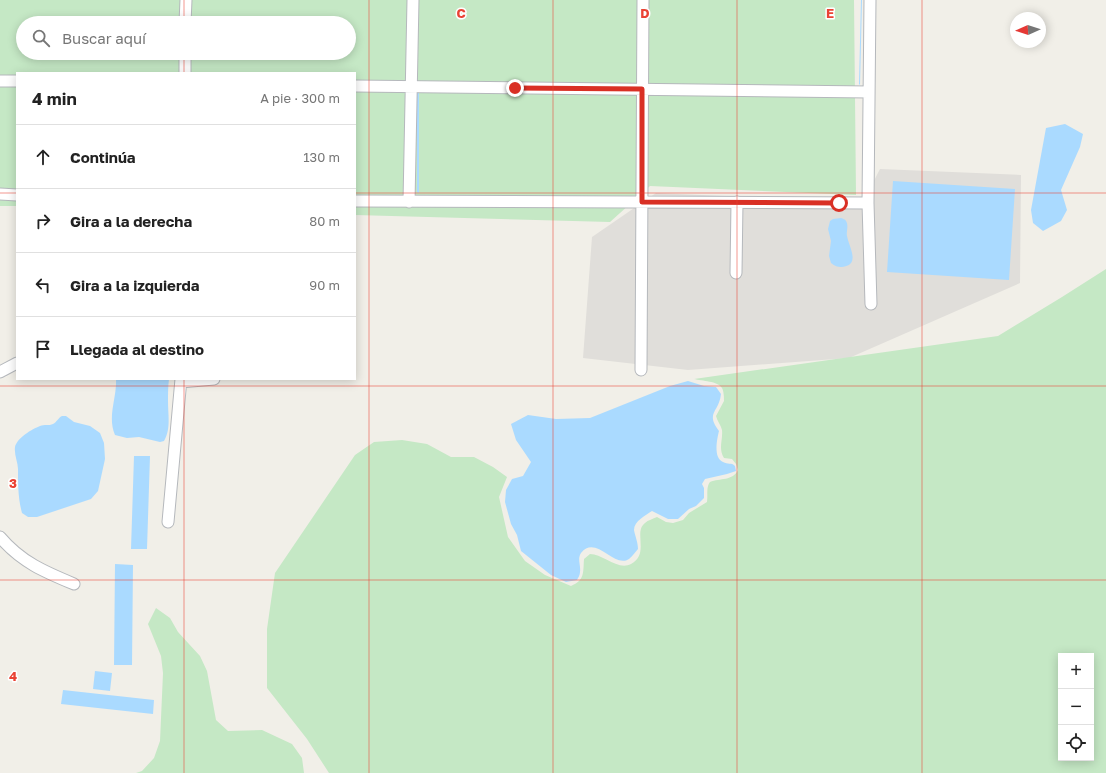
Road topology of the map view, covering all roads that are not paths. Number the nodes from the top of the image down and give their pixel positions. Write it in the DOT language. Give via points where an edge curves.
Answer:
graph roads {
  1 [pos="186,0"];
  2 [pos="413,0"];
  3 [pos="643,0"];
  4 [pos="870,0"];
  5 [pos="185,16"];
  6 [pos="185,60"];
  7 [pos="185,72"];
  8 [pos="0,81"];
  9 [pos="16,81"];
  10 [pos="356,86"];
  11 [pos="411,87"];
  12 [pos="642,89"];
  13 [pos="869,92"];
  14 [pos="0,194"];
  15 [pos="16,194"];
  16 [pos="356,201"];
  17 [pos="409,202"];
  18 [pos="642,202"];
  19 [pos="737,202"];
  20 [pos="868,203"];
  21 [pos="736,273"];
  22 [pos="871,304"];
  23 [pos="16,364"];
  24 [pos="641,370"];
  25 [pos="0,372"];
  26 [pos="181,380"];
  27 [pos="168,522"];
  28 [pos="0,537"];
  29 [pos="74,584"];
  1 -- 5 [label="street"];
  2 -- 11 [label="street"];
  3 -- 12 [label="street"];
  4 -- 13 [label="street"];
  6 -- 7 [label="street"];
  8 -- 9 [label="street"];
  10 -- 11 [label="street"];
  11 -- 12 [label="street"];
  11 -- 17 [label="street"];
  12 -- 13 [label="street"];
  12 -- 18 [label="street"];
  13 -- 20 [label="street"];
  14 -- 15 [label="street"];
  16 -- 17 [label="street"];
  17 -- 18 [label="street"];
  18 -- 19 [label="street"];
  18 -- 24 [label="street"];
  19 -- 20 [label="street"];
  19 -- 21 [label="street"];
  20 -- 22 [label="street"];
  23 -- 25 [label="street"];
  26 -- 27 [label="street"];
  28 -- 29 [label="street" via="26,561 44,572"];
}
